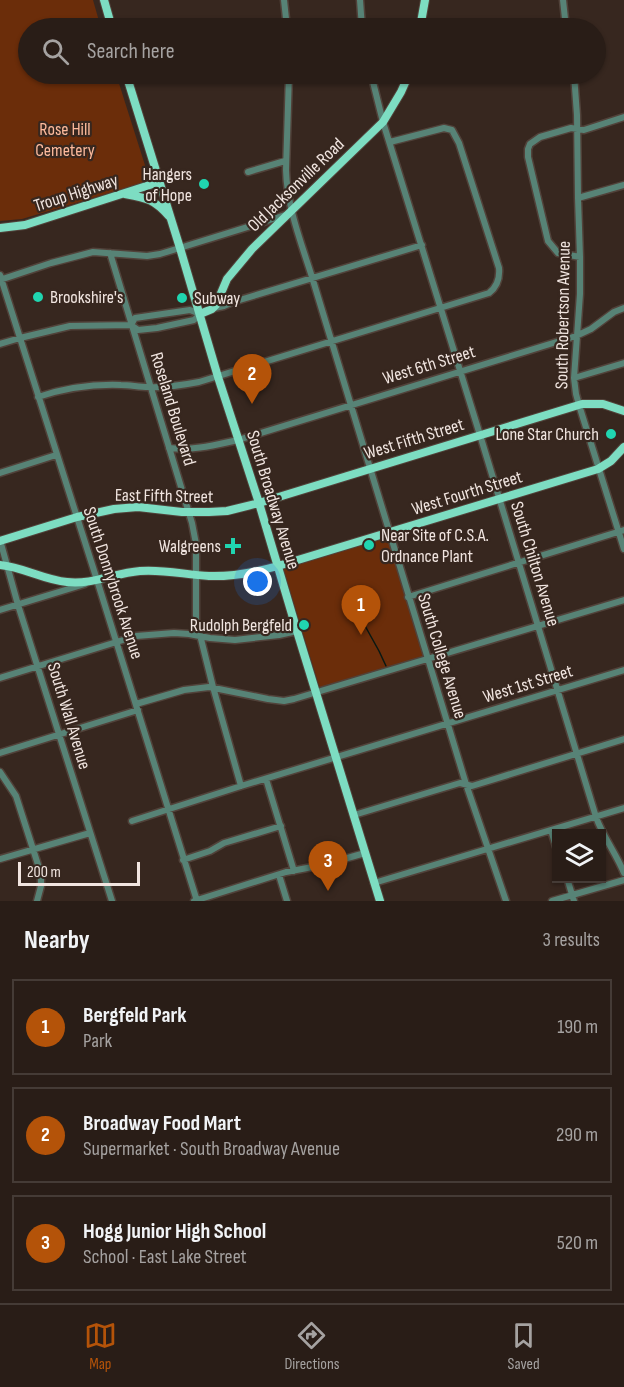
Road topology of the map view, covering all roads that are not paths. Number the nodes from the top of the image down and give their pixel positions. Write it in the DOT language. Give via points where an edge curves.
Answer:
graph roads {
  1 [pos="104,0"];
  2 [pos="284,0"];
  3 [pos="360,0"];
  4 [pos="425,0"];
  5 [pos="563,0"];
  6 [pos="109,18"];
  7 [pos="286,18"];
  8 [pos="361,18"];
  9 [pos="422,18"];
  10 [pos="565,18"];
  11 [pos="129,84"];
  12 [pos="289,84"];
  13 [pos="374,84"];
  14 [pos="405,84"];
  15 [pos="575,84"];
  16 [pos="624,117"];
  17 [pos="383,122"];
  18 [pos="577,130"];
  19 [pos="390,142"];
  20 [pos="285,161"];
  21 [pos="248,172"];
  22 [pos="159,182"];
  23 [pos="624,184"];
  24 [pos="124,193"];
  25 [pos="578,198"];
  26 [pos="291,212"];
  27 [pos="171,219"];
  28 [pos="264,222"];
  29 [pos="276,227"];
  30 [pos="0,228"];
  31 [pos="422,244"];
  32 [pos="180,248"];
  33 [pos="110,254"];
  34 [pos="580,257"];
  35 [pos="312,277"];
  36 [pos="0,278"];
  37 [pos="220,294"];
  38 [pos="233,302"];
  39 [pos="441,307"];
  40 [pos="213,308"];
  41 [pos="624,308"];
  42 [pos="200,314"];
  43 [pos="131,325"];
  44 [pos="576,336"];
  45 [pos="20,338"];
  46 [pos="332,341"];
  47 [pos="0,344"];
  48 [pos="624,363"];
  49 [pos="460,371"];
  50 [pos="218,376"];
  51 [pos="574,378"];
  52 [pos="151,388"];
  53 [pos="39,397"];
  54 [pos="351,405"];
  55 [pos="579,405"];
  56 [pos="624,411"];
  57 [pos="480,435"];
  58 [pos="238,440"];
  59 [pos="624,447"];
  60 [pos="169,448"];
  61 [pos="56,455"];
  62 [pos="370,468"];
  63 [pos="598,469"];
  64 [pos="0,473"];
  65 [pos="500,499"];
  66 [pos="259,502"];
  67 [pos="189,513"];
  68 [pos="77,517"];
  69 [pos="621,531"];
  70 [pos="390,532"];
  71 [pos="0,541"];
  72 [pos="624,549"];
  73 [pos="519,562"];
  74 [pos="4,565"];
  75 [pos="278,566"];
  76 [pos="196,575"];
  77 [pos="95,580"];
  78 [pos="408,597"];
  79 [pos="624,600"];
  80 [pos="18,605"];
  81 [pos="0,610"];
  82 [pos="538,626"];
  83 [pos="297,631"];
  84 [pos="201,637"];
  85 [pos="116,642"];
  86 [pos="428,660"];
  87 [pos="38,667"];
  88 [pos="624,670"];
  89 [pos="0,678"];
  90 [pos="213,687"];
  91 [pos="558,690"];
  92 [pos="317,693"];
  93 [pos="137,707"];
  94 [pos="447,724"];
  95 [pos="59,735"];
  96 [pos="624,739"];
  97 [pos="0,753"];
  98 [pos="577,753"];
  99 [pos="336,757"];
  100 [pos="0,772"];
  101 [pos="266,779"];
  102 [pos="466,784"];
  103 [pos="241,786"];
  104 [pos="624,808"];
  105 [pos="168,809"];
  106 [pos="354,815"];
  107 [pos="596,817"];
  108 [pos="132,821"];
  109 [pos="281,826"];
  110 [pos="551,830"];
  111 [pos="90,833"];
  112 [pos="552,833"];
  113 [pos="488,848"];
  114 [pos="33,849"];
  115 [pos="365,853"];
  116 [pos="0,859"];
  117 [pos="183,860"];
  118 [pos="294,871"];
  119 [pos="624,873"];
  120 [pos="279,875"];
  121 [pos="624,880"];
  122 [pos="374,883"];
  123 [pos="568,883"];
  124 [pos="573,898"];
  125 [pos="37,901"];
  126 [pos="112,901"];
  127 [pos="196,901"];
  128 [pos="287,901"];
  129 [pos="380,901"];
  130 [pos="506,901"];
  131 [pos="552,901"];
  1 -- 6 [label="main road"];
  2 -- 7 [label="street"];
  3 -- 8 [label="street"];
  4 -- 9 [label="main road"];
  5 -- 10 [label="street"];
  11 -- 22 [label="main road, South Broadway Avenue"];
  12 -- 20 [label="street, South College Avenue"];
  13 -- 17 [label="street, South Chilton Avenue"];
  14 -- 17 [label="main road, Old Jacksonville Road"];
  15 -- 18 [label="street, South Robertson Avenue"];
  16 -- 18 [label="street"];
  17 -- 19 [label="street, South Chilton Avenue"];
  17 -- 26 [label="main road, Old Jacksonville Road"];
  18 -- 25 [label="street, South Robertson Avenue"];
  18 -- 34 [label="street" via="572,128 534,140 528,157 548,241 558,253"];
  19 -- 31 [label="street, South Chilton Avenue"];
  19 -- 39 [label="street" via="437,129 452,130 499,268 497,285 489,293"];
  20 -- 21 [label="street"];
  20 -- 26 [label="street, South College Avenue"];
  22 -- 24 [label="main road, Troup Highway"];
  22 -- 27 [label="main road, South Broadway Avenue"];
  23 -- 25 [label="street"];
  24 -- 27 [label="main road" via="155,202"];
  24 -- 30 [label="main road, Troup Highway" via="25,225"];
  25 -- 34 [label="street, South Robertson Avenue"];
  26 -- 28 [label="street"];
  26 -- 29 [label="main road, Old Jacksonville Road"];
  26 -- 35 [label="street, South College Avenue"];
  27 -- 32 [label="main road, South Broadway Avenue"];
  28 -- 29 [label="street"];
  28 -- 32 [label="street"];
  29 -- 37 [label="main road, Old Jacksonville Road" via="239,263"];
  31 -- 35 [label="street"];
  31 -- 39 [label="street, South Chilton Avenue"];
  32 -- 33 [label="street" via="147,256"];
  32 -- 42 [label="main road, South Broadway Avenue"];
  33 -- 36 [label="street" via="93,252"];
  33 -- 43 [label="street, Roseland Boulevard"];
  34 -- 44 [label="street, South Robertson Avenue"];
  35 -- 38 [label="street"];
  35 -- 46 [label="street, South College Avenue"];
  36 -- 45 [label="street, South Donnybrook Avenue"];
  37 -- 38 [label="street"];
  37 -- 40 [label="main road, Old Jacksonville Road"];
  38 -- 40 [label="street"];
  39 -- 46 [label="street"];
  39 -- 49 [label="street, South Chilton Avenue"];
  40 -- 42 [label="main road"];
  41 -- 44 [label="street, West 6th Street"];
  42 -- 43 [label="street" via="194,320 157,328 138,330"];
  42 -- 43 [label="street" via="190,310 135,318"];
  42 -- 50 [label="main road, South Broadway Avenue"];
  43 -- 45 [label="street" via="70,326"];
  43 -- 52 [label="street, Roseland Boulevard"];
  44 -- 49 [label="street, West 6th Street"];
  44 -- 51 [label="street, South Robertson Avenue"];
  45 -- 47 [label="street"];
  45 -- 53 [label="street, South Donnybrook Avenue"];
  46 -- 50 [label="street"];
  46 -- 54 [label="street, South College Avenue"];
  48 -- 51 [label="street"];
  49 -- 54 [label="street, West 6th Street"];
  49 -- 57 [label="street, South Chilton Avenue"];
  50 -- 52 [label="street" via="181,386"];
  50 -- 58 [label="main road, South Broadway Avenue"];
  51 -- 55 [label="street, South Robertson Avenue"];
  52 -- 53 [label="street" via="97,385"];
  52 -- 60 [label="street, Roseland Boulevard"];
  53 -- 61 [label="street, South Donnybrook Avenue"];
  54 -- 58 [label="street, West 6th Street"];
  54 -- 62 [label="street, South College Avenue"];
  55 -- 56 [label="main road, West Fifth Street" via="603,404"];
  55 -- 57 [label="main road, West Fifth Street"];
  55 -- 63 [label="street, South Robertson Avenue"];
  57 -- 62 [label="main road, West Fifth Street"];
  57 -- 65 [label="street, South Chilton Avenue"];
  58 -- 60 [label="street, West 6th Street" via="180,450"];
  58 -- 66 [label="main road, South Broadway Avenue"];
  59 -- 63 [label="main road, West Fourth Street"];
  60 -- 67 [label="street, Roseland Boulevard"];
  61 -- 64 [label="street"];
  61 -- 68 [label="street, South Donnybrook Avenue"];
  62 -- 66 [label="main road, West Fifth Street"];
  62 -- 70 [label="street, South College Avenue"];
  63 -- 65 [label="main road, West Fourth Street"];
  63 -- 69 [label="street, South Robertson Avenue"];
  65 -- 70 [label="main road, West Fourth Street"];
  65 -- 73 [label="street, South Chilton Avenue"];
  66 -- 67 [label="main road, East Fifth Street" via="227,511"];
  66 -- 75 [label="main road, South Broadway Avenue"];
  67 -- 68 [label="main road, East Fifth Street" via="125,508"];
  67 -- 76 [label="street, Roseland Boulevard" via="196,544"];
  68 -- 71 [label="main road, East Fifth Street"];
  68 -- 77 [label="street, South Donnybrook Avenue"];
  69 -- 72 [label="street, South Robertson Avenue"];
  69 -- 73 [label="street"];
  70 -- 75 [label="main road, West Fourth Street"];
  70 -- 78 [label="street, South College Avenue"];
  71 -- 74 [label="street, South Wall Avenue"];
  73 -- 78 [label="street"];
  73 -- 82 [label="street, South Chilton Avenue"];
  74 -- 77 [label="main road, West Fourth Street" via="60,582"];
  74 -- 80 [label="street, South Wall Avenue"];
  75 -- 76 [label="main road, West Fourth Street" via="235,575"];
  75 -- 83 [label="main road, South Broadway Avenue"];
  76 -- 77 [label="main road, West Fourth Street" via="144,571"];
  76 -- 84 [label="street, Roseland Boulevard" via="196,619"];
  77 -- 80 [label="street"];
  77 -- 85 [label="street, South Donnybrook Avenue"];
  78 -- 86 [label="street, South College Avenue"];
  79 -- 82 [label="street"];
  80 -- 81 [label="street"];
  80 -- 87 [label="street, South Wall Avenue"];
  82 -- 86 [label="street"];
  82 -- 91 [label="street, South Chilton Avenue"];
  83 -- 84 [label="street" via="235,640"];
  83 -- 92 [label="main road, South Broadway Avenue"];
  84 -- 85 [label="street" via="154,634"];
  84 -- 90 [label="street, Roseland Boulevard"];
  85 -- 87 [label="street"];
  85 -- 93 [label="street, South Donnybrook Avenue"];
  86 -- 92 [label="street"];
  86 -- 94 [label="street, South College Avenue"];
  87 -- 89 [label="street"];
  87 -- 95 [label="street, South Wall Avenue"];
  88 -- 91 [label="street, West 1st Street"];
  90 -- 92 [label="street" via="274,700"];
  90 -- 93 [label="street" via="184,690"];
  90 -- 103 [label="street, Roseland Boulevard"];
  91 -- 94 [label="street, West 1st Street"];
  91 -- 98 [label="street, South Chilton Avenue"];
  92 -- 99 [label="main road, South Broadway Avenue"];
  93 -- 95 [label="street"];
  93 -- 105 [label="street, South Donnybrook Avenue"];
  94 -- 99 [label="street, West 1st Street"];
  94 -- 102 [label="street, South College Avenue"];
  95 -- 97 [label="street"];
  95 -- 111 [label="street, South Wall Avenue"];
  96 -- 98 [label="street"];
  98 -- 102 [label="street" via="472,786"];
  98 -- 107 [label="street, South Chilton Avenue"];
  99 -- 101 [label="street, West 1st Street"];
  99 -- 106 [label="main road, South Broadway Avenue"];
  100 -- 114 [label="street" via="16,796"];
  101 -- 103 [label="street, West 1st Street"];
  101 -- 109 [label="street"];
  102 -- 106 [label="street"];
  102 -- 113 [label="street, South College Avenue"];
  103 -- 105 [label="street, West 1st Street"];
  104 -- 107 [label="street"];
  105 -- 108 [label="street, West 1st Street"];
  105 -- 117 [label="street, South Donnybrook Avenue"];
  106 -- 115 [label="main road, South Broadway Avenue"];
  107 -- 110 [label="street"];
  107 -- 119 [label="street, South Chilton Avenue"];
  109 -- 117 [label="street"];
  109 -- 118 [label="street"];
  110 -- 112 [label="street"];
  110 -- 113 [label="street"];
  111 -- 114 [label="street"];
  111 -- 126 [label="street, South Wall Avenue"];
  113 -- 122 [label="street"];
  113 -- 130 [label="street, South College Avenue"];
  114 -- 116 [label="street"];
  114 -- 125 [label="street" via="42,881"];
  115 -- 118 [label="street"];
  115 -- 122 [label="main road, South Broadway Avenue"];
  117 -- 127 [label="street, South Donnybrook Avenue"];
  118 -- 120 [label="street"];
  120 -- 127 [label="street"];
  120 -- 128 [label="street"];
  121 -- 124 [label="street"];
  122 -- 129 [label="main road, South Broadway Avenue"];
  123 -- 124 [label="street"];
  124 -- 131 [label="street"];
}
